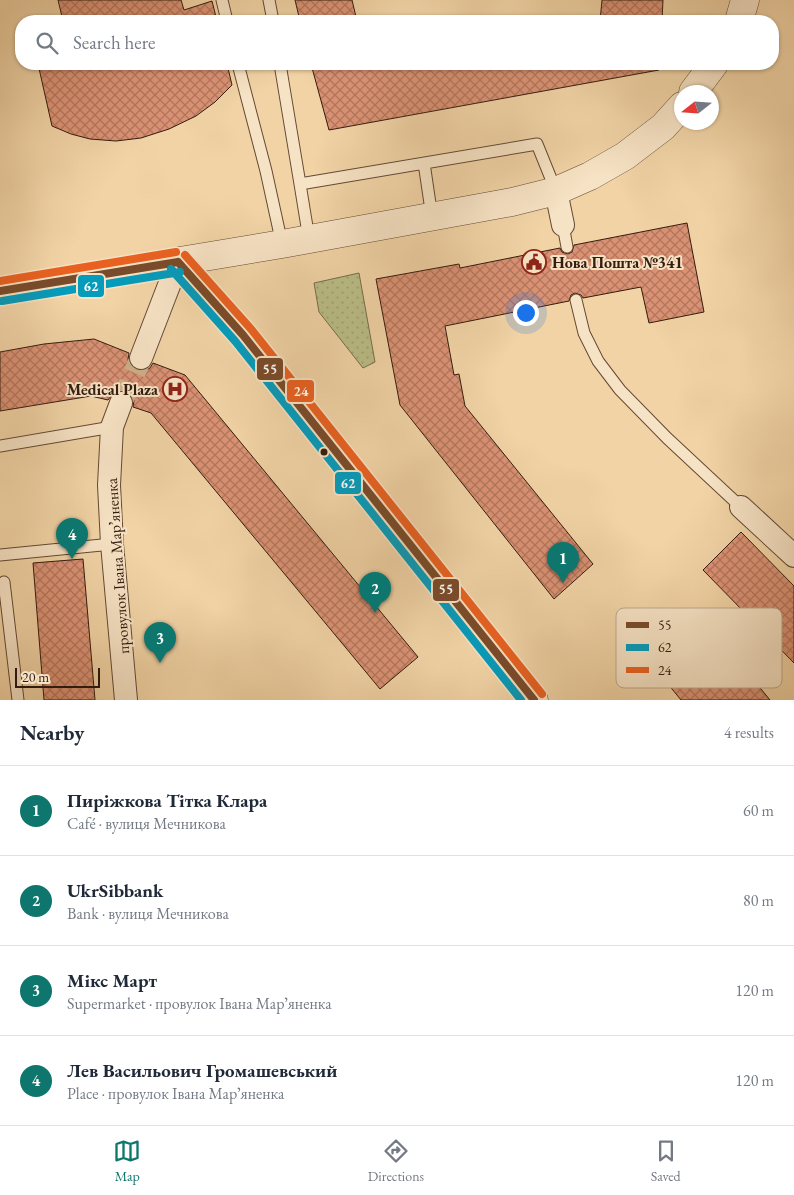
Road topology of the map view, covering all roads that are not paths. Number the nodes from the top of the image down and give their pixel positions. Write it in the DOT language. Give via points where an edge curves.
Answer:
graph roads {
  1 [pos="222,0"];
  2 [pos="269,0"];
  3 [pos="745,0"];
  4 [pos="226,15"];
  5 [pos="272,15"];
  6 [pos="741,15"];
  7 [pos="240,70"];
  8 [pos="281,70"];
  9 [pos="710,70"];
  10 [pos="698,85"];
  11 [pos="674,114"];
  12 [pos="424,163"];
  13 [pos="300,184"];
  14 [pos="556,191"];
  15 [pos="432,217"];
  16 [pos="565,236"];
  17 [pos="309,239"];
  18 [pos="282,244"];
  19 [pos="178,262"];
  20 [pos="0,291"];
  21 [pos="576,300"];
  22 [pos="141,358"];
  23 [pos="121,403"];
  24 [pos="112,427"];
  25 [pos="0,446"];
  26 [pos="741,507"];
  27 [pos="112,544"];
  28 [pos="0,555"];
  29 [pos="794,556"];
  30 [pos="4,582"];
  31 [pos="18,700"];
  32 [pos="126,700"];
  33 [pos="534,700"];
  1 -- 4 [label="lane"];
  2 -- 5 [label="lane"];
  3 -- 6 [label="street"];
  7 -- 18 [label="lane"];
  8 -- 13 [label="lane"];
  9 -- 10 [label="street"];
  11 -- 14 [label="street" via="625,156"];
  12 -- 13 [label="lane"];
  12 -- 14 [label="lane" via="538,144"];
  12 -- 15 [label="lane"];
  13 -- 17 [label="lane"];
  14 -- 15 [label="street"];
  14 -- 16 [label="street"];
  15 -- 17 [label="street"];
  17 -- 18 [label="street"];
  18 -- 19 [label="street"];
  19 -- 20 [label="street"];
  19 -- 22 [label="street"];
  19 -- 33 [label="street" via="243,335"];
  21 -- 26 [label="lane" via="584,333 598,361 620,390"];
  23 -- 24 [label="street, провулок Івана Марʼяненка"];
  24 -- 25 [label="lane"];
  24 -- 27 [label="street, провулок Івана Марʼяненка" via="109,485"];
  26 -- 29 [label="street"];
  27 -- 28 [label="lane"];
  27 -- 32 [label="street, провулок Івана Марʼяненка"];
  30 -- 31 [label="lane"];
}
